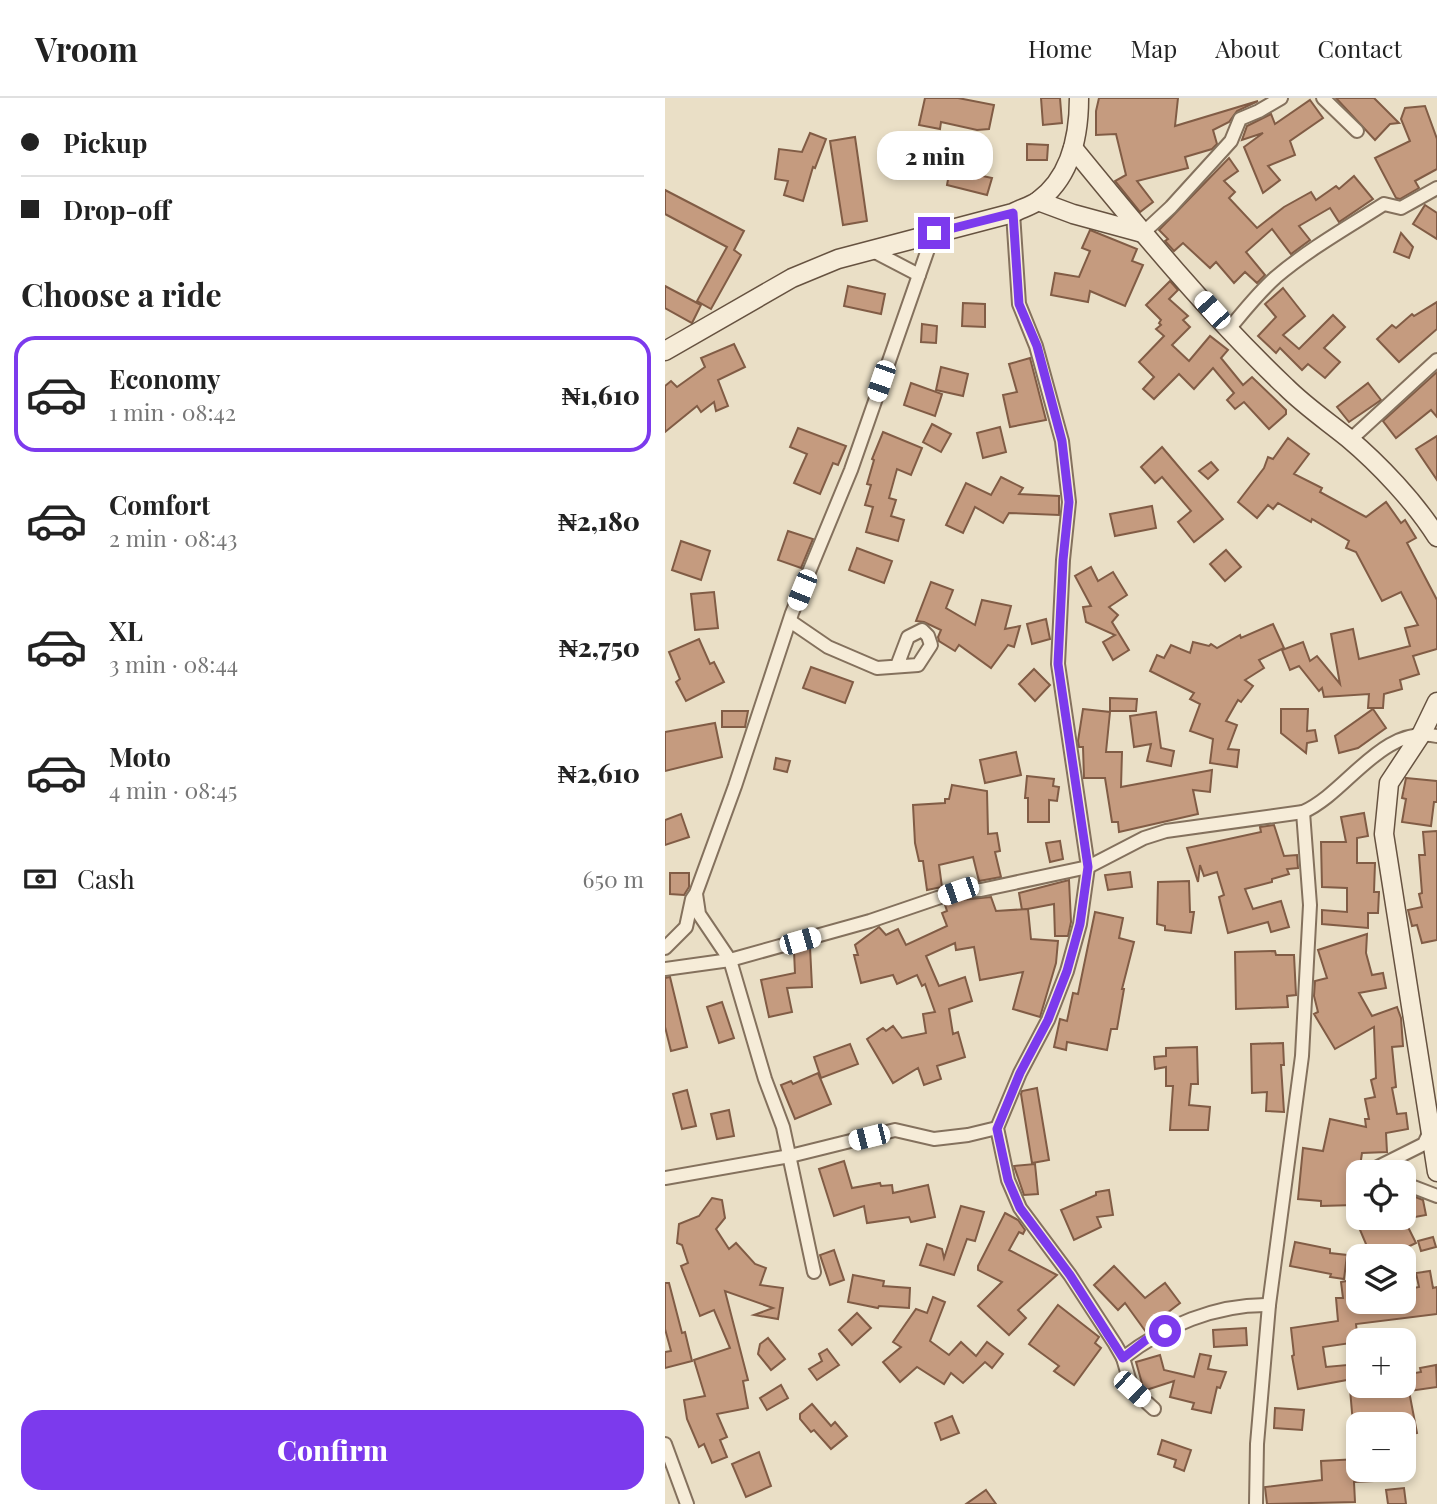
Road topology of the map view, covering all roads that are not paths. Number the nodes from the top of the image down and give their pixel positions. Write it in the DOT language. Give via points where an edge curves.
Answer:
graph roads {
  1 [pos="1079,98"];
  2 [pos="1281,98"];
  3 [pos="1323,98"];
  4 [pos="1357,131"];
  5 [pos="1073,148"];
  6 [pos="1437,188"];
  7 [pos="1038,201"];
  8 [pos="1013,213"];
  9 [pos="934,233"];
  10 [pos="1143,233"];
  11 [pos="871,250"];
  12 [pos="919,275"];
  13 [pos="1229,330"];
  14 [pos="665,351"];
  15 [pos="1437,360"];
  16 [pos="1350,440"];
  17 [pos="1436,533"];
  18 [pos="790,621"];
  19 [pos="897,666"];
  20 [pos="1437,702"];
  21 [pos="1429,735"];
  22 [pos="1303,812"];
  23 [pos="1088,867"];
  24 [pos="696,893"];
  25 [pos="665,948"];
  26 [pos="730,960"];
  27 [pos="665,969"];
  28 [pos="997,1129"];
  29 [pos="1434,1130"];
  30 [pos="790,1156"];
  31 [pos="1392,1160"];
  32 [pos="1437,1172"];
  33 [pos="665,1178"];
  34 [pos="1416,1188"];
  35 [pos="1437,1196"];
  36 [pos="814,1272"];
  37 [pos="1269,1305"];
  38 [pos="1123,1358"];
  39 [pos="1154,1409"];
  40 [pos="665,1444"];
  41 [pos="687,1504"];
  42 [pos="1256,1504"];
  1 -- 5 [label="street"];
  2 -- 10 [label="street" via="1240,119 1231,141"];
  3 -- 4 [label="street"];
  5 -- 7 [label="street" via="1066,171"];
  5 -- 10 [label="street"];
  6 -- 13 [label="street" via="1401,208 1384,204 1314,248 1251,301"];
  7 -- 8 [label="street"];
  7 -- 10 [label="street"];
  8 -- 9 [label="street"];
  8 -- 23 [label="street" via="1019,304 1037,346 1062,441 1069,502 1058,664"];
  9 -- 11 [label="street"];
  9 -- 12 [label="street"];
  10 -- 13 [label="street"];
  11 -- 12 [label="street"];
  11 -- 14 [label="street" via="792,278"];
  12 -- 18 [label="street" via="851,470"];
  13 -- 16 [label="street" via="1287,389"];
  15 -- 16 [label="street"];
  16 -- 17 [label="street"];
  18 -- 19 [label="street" via="828,647 877,668"];
  18 -- 24 [label="street"];
  20 -- 21 [label="street"];
  21 -- 22 [label="street" via="1401,739 1386,747 1337,790"];
  21 -- 29 [label="street" via="1389,783 1384,834"];
  22 -- 23 [label="street" via="1166,831"];
  22 -- 37 [label="street" via="1310,905 1302,1056"];
  23 -- 26 [label="street" via="958,891"];
  23 -- 28 [label="street" via="1067,971"];
  24 -- 25 [label="street" via="685,927"];
  24 -- 26 [label="street" via="699,914"];
  26 -- 27 [label="street"];
  26 -- 30 [label="street"];
  28 -- 30 [label="street" via="935,1139 895,1130"];
  28 -- 38 [label="street" via="1008,1180 1020,1208"];
  29 -- 31 [label="street" via="1424,1144"];
  29 -- 32 [label="street"];
  30 -- 33 [label="street"];
  30 -- 36 [label="street"];
  34 -- 35 [label="street"];
  37 -- 38 [label="street" via="1227,1307 1146,1340"];
  37 -- 42 [label="street"];
  38 -- 39 [label="street" via="1132,1389"];
  40 -- 41 [label="street"];
}
